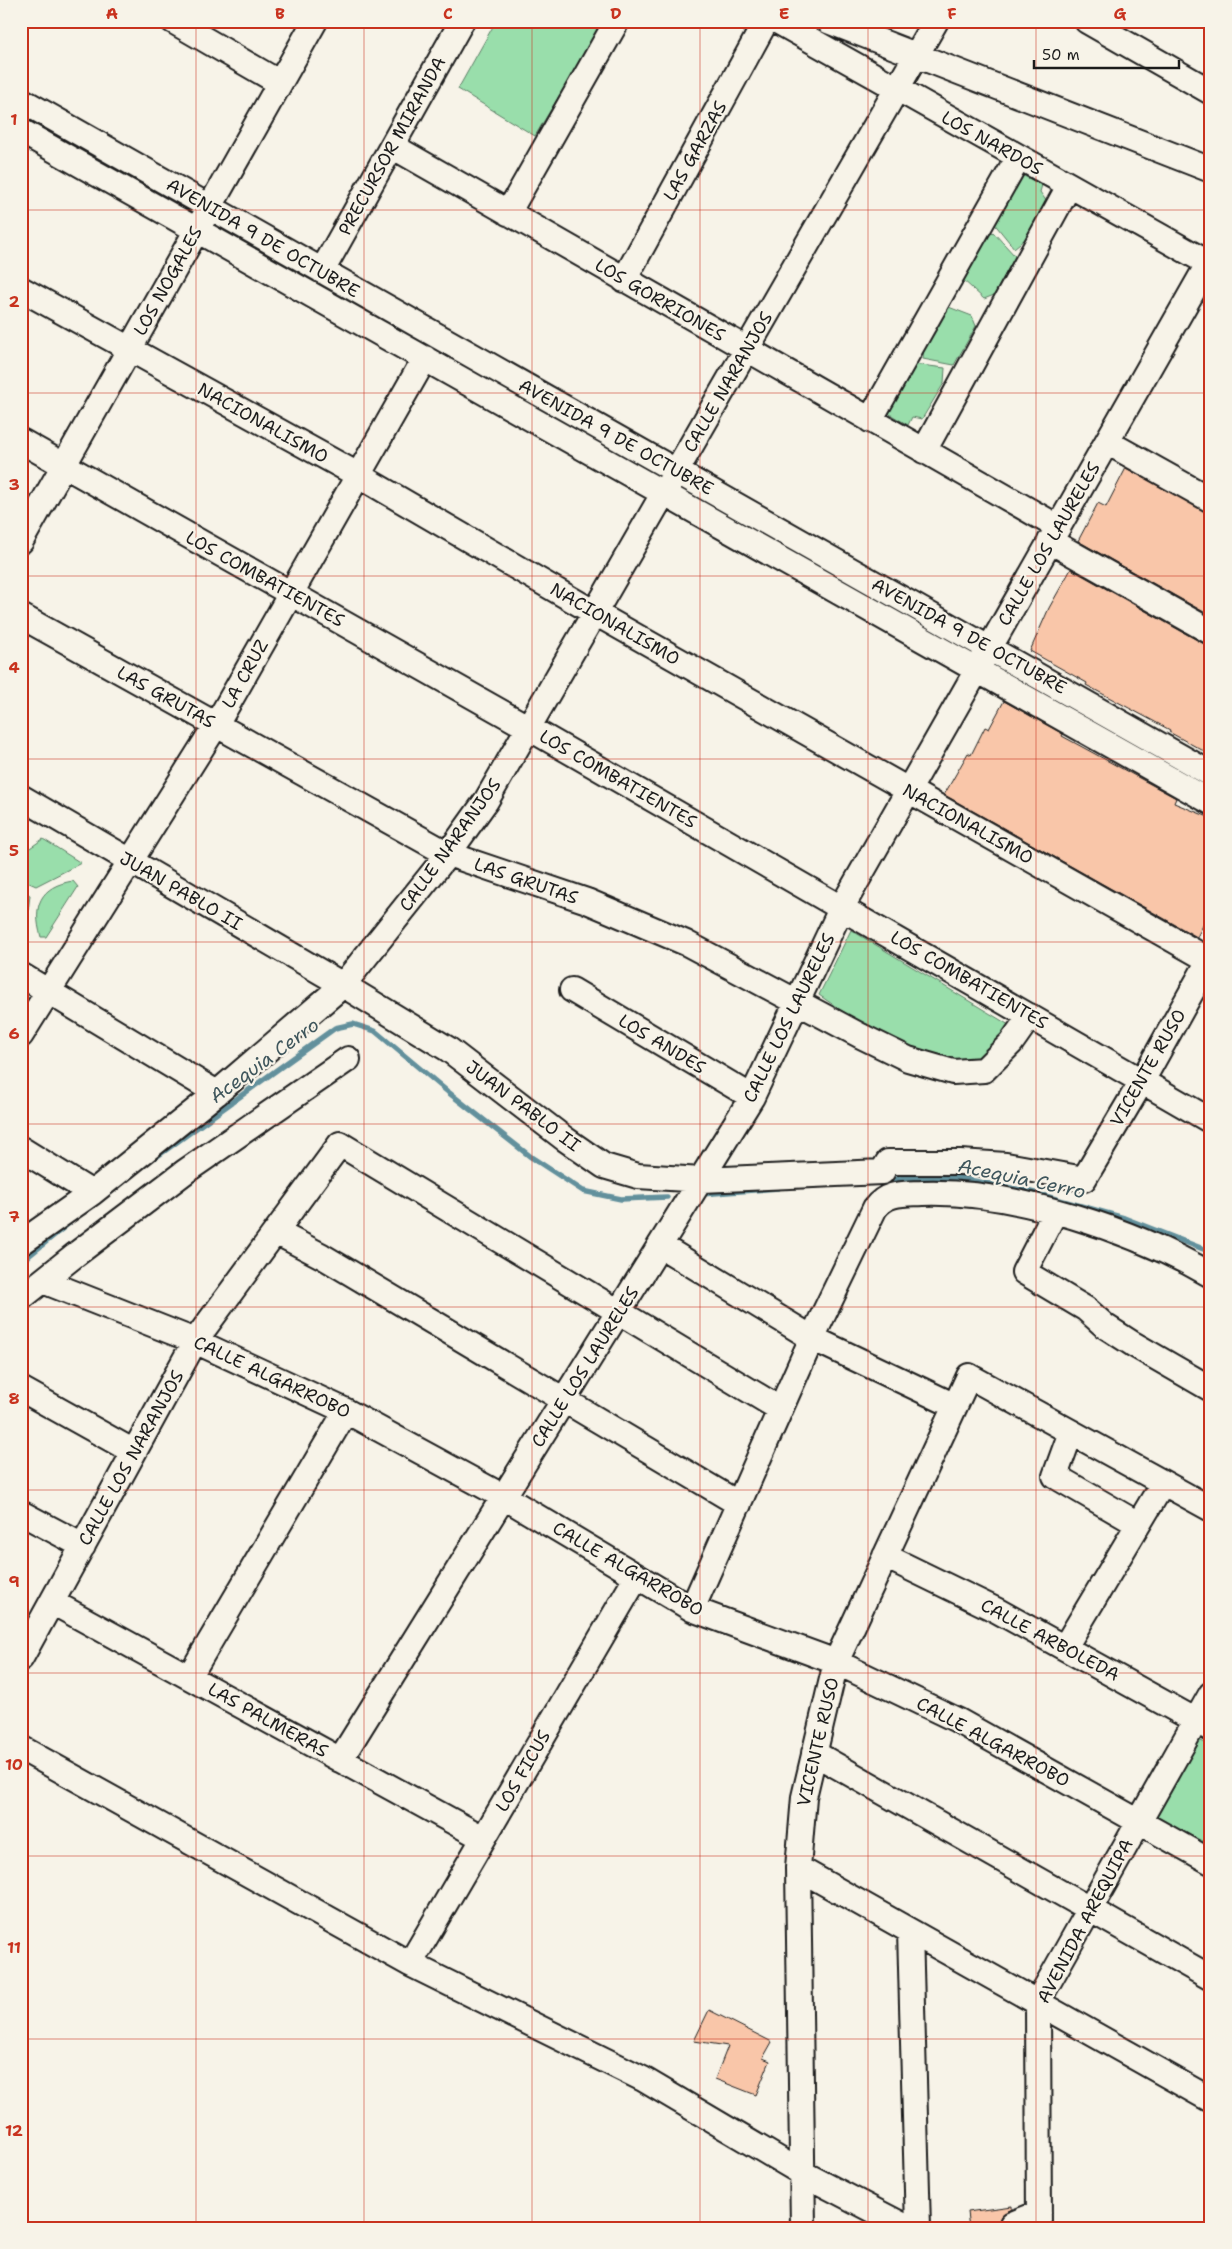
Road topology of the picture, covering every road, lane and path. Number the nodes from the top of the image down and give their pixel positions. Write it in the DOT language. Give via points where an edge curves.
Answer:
graph roads {
  1 [pos="174,21"];
  2 [pos="315,21"];
  3 [pos="617,21"];
  4 [pos="766,21"];
  5 [pos="777,21"];
  6 [pos="828,21"];
  7 [pos="936,21"];
  8 [pos="1087,21"];
  9 [pos="456,24"];
  10 [pos="280,82"];
  11 [pos="896,90"];
  12 [pos="1211,92"];
  13 [pos="21,100"];
  14 [pos="21,131"];
  15 [pos="392,146"];
  16 [pos="1018,158"];
  17 [pos="1211,170"];
  18 [pos="1069,186"];
  19 [pos="210,207"];
  20 [pos="508,213"];
  21 [pos="198,229"];
  22 [pos="1210,261"];
  23 [pos="322,271"];
  24 [pos="624,280"];
  25 [pos="21,289"];
  26 [pos="130,350"];
  27 [pos="746,350"];
  28 [pos="425,358"];
  29 [pos="870,420"];
  30 [pos="21,441"];
  31 [pos="1107,442"];
  32 [pos="924,451"];
  33 [pos="64,465"];
  34 [pos="677,472"];
  35 [pos="358,476"];
  36 [pos="664,494"];
  37 [pos="1211,500"];
  38 [pos="1054,534"];
  39 [pos="21,541"];
  40 [pos="290,592"];
  41 [pos="595,613"];
  42 [pos="21,616"];
  43 [pos="1211,632"];
  44 [pos="990,648"];
  45 [pos="977,670"];
  46 [pos="216,725"];
  47 [pos="529,728"];
  48 [pos="1211,774"];
  49 [pos="908,790"];
  50 [pos="21,798"];
  51 [pos="1211,802"];
  52 [pos="448,854"];
  53 [pos="130,862"];
  54 [pos="842,907"];
  55 [pos="1210,958"];
  56 [pos="21,975"];
  57 [pos="343,985"];
  58 [pos="572,990"];
  59 [pos="50,992"];
  60 [pos="798,1002"];
  61 [pos="1030,1016"];
  62 [pos="21,1035"];
  63 [pos="348,1060"];
  64 [pos="1142,1081"];
  65 [pos="217,1093"];
  66 [pos="752,1097"];
  67 [pos="1211,1121"];
  68 [pos="21,1149"];
  69 [pos="1084,1179"];
  70 [pos="695,1191"];
  71 [pos="92,1193"];
  72 [pos="1056,1212"];
  73 [pos="276,1232"];
  74 [pos="21,1243"];
  75 [pos="661,1246"];
  76 [pos="1211,1275"];
  77 [pos="42,1281"];
  78 [pos="21,1298"];
  79 [pos="620,1312"];
  80 [pos="812,1338"];
  81 [pos="195,1341"];
  82 [pos="21,1389"];
  83 [pos="1211,1389"];
  84 [pos="564,1400"];
  85 [pos="955,1406"];
  86 [pos="780,1409"];
  87 [pos="346,1411"];
  88 [pos="1071,1432"];
  89 [pos="134,1452"];
  90 [pos="1163,1483"];
  91 [pos="504,1497"];
  92 [pos="738,1504"];
  93 [pos="1211,1509"];
  94 [pos="21,1513"];
  95 [pos="1138,1524"];
  96 [pos="82,1546"];
  97 [pos="886,1556"];
  98 [pos="636,1578"];
  99 [pos="52,1602"];
  100 [pos="692,1609"];
  101 [pos="1065,1647"];
  102 [pos="21,1658"];
  103 [pos="836,1662"];
  104 [pos="190,1677"];
  105 [pos="1211,1694"];
  106 [pos="1203,1725"];
  107 [pos="21,1748"];
  108 [pos="814,1753"];
  109 [pos="340,1760"];
  110 [pos="1139,1822"];
  111 [pos="483,1838"];
  112 [pos="1211,1862"];
  113 [pos="798,1868"];
  114 [pos="1089,1910"];
  115 [pos="910,1931"];
  116 [pos="410,1964"];
  117 [pos="1211,1978"];
  118 [pos="1038,2001"];
  119 [pos="1211,2100"];
  120 [pos="802,2173"];
  121 [pos="1039,2220"];
  122 [pos="1012,2224"];
  123 [pos="803,2228"];
  124 [pos="908,2228"];
  125 [pos="918,2228"];
  1 -- 10 [label="street"];
  2 -- 10 [label="street, LOS NOGALES"];
  3 -- 20 [label="street"];
  4 -- 24 [label="street, LAS GARZAS"];
  5 -- 11 [label="street, LOS NARDOS"];
  6 -- 17 [label="street"];
  7 -- 11 [label="street, CALLE NARANJOS"];
  8 -- 12 [label="street"];
  9 -- 15 [label="street, PRECURSOR MIRANDA"];
  10 -- 19 [label="street, LOS NOGALES"];
  11 -- 16 [label="street, LOS NARDOS"];
  11 -- 27 [label="street, CALLE NARANJOS"];
  13 -- 19 [label="street, AVENIDA 9 DE OCTUBRE"];
  14 -- 21 [label="street, AVENIDA 9 DE OCTUBRE"];
  15 -- 20 [label="street, LOS GORRIONES"];
  15 -- 23 [label="street, PRECURSOR MIRANDA"];
  16 -- 18 [label="street, LOS NARDOS"];
  16 -- 29 [label="street"];
  18 -- 22 [label="street, LOS NARDOS"];
  18 -- 32 [label="street"];
  19 -- 21 [label="street, LOS NOGALES"];
  19 -- 23 [label="street, AVENIDA 9 DE OCTUBRE"];
  20 -- 24 [label="street, LOS GORRIONES"];
  21 -- 26 [label="street, LOS NOGALES"];
  21 -- 28 [label="street, AVENIDA 9 DE OCTUBRE"];
  22 -- 31 [label="street, CALLE LOS LAURELES"];
  23 -- 34 [label="street, AVENIDA 9 DE OCTUBRE"];
  24 -- 27 [label="street, LOS GORRIONES"];
  25 -- 26 [label="street, NACIONALISMO"];
  26 -- 33 [label="street, LOS NOGALES"];
  26 -- 35 [label="street, NACIONALISMO"];
  27 -- 29 [label="street, LOS GORRIONES"];
  27 -- 34 [label="street, CALLE NARANJOS"];
  28 -- 35 [label="street, LA CRUZ"];
  28 -- 36 [label="street, AVENIDA 9 DE OCTUBRE"];
  29 -- 32 [label="street, LOS GORRIONES"];
  30 -- 33 [label="street, LOS COMBATIENTES"];
  31 -- 37 [label="street"];
  31 -- 38 [label="street, CALLE LOS LAURELES"];
  32 -- 38 [label="street, LOS GORRIONES"];
  33 -- 39 [label="street, LOS NOGALES"];
  33 -- 40 [label="street, LOS COMBATIENTES"];
  34 -- 36 [label="street, CALLE NARANJOS"];
  34 -- 44 [label="street, AVENIDA 9 DE OCTUBRE"];
  35 -- 40 [label="street, LA CRUZ"];
  35 -- 41 [label="street, NACIONALISMO"];
  36 -- 41 [label="street, CALLE NARANJOS"];
  36 -- 45 [label="street, AVENIDA 9 DE OCTUBRE"];
  38 -- 43 [label="street, LOS GORRIONES"];
  38 -- 44 [label="street, CALLE LOS LAURELES"];
  40 -- 46 [label="street, LA CRUZ"];
  40 -- 47 [label="street, LOS COMBATIENTES"];
  41 -- 47 [label="street, CALLE NARANJOS"];
  41 -- 49 [label="street, NACIONALISMO"];
  42 -- 46 [label="street, LAS GRUTAS"];
  44 -- 45 [label="street, CALLE LOS LAURELES"];
  44 -- 48 [label="street, AVENIDA 9 DE OCTUBRE"];
  45 -- 49 [label="street, CALLE LOS LAURELES"];
  45 -- 51 [label="street, AVENIDA 9 DE OCTUBRE"];
  46 -- 52 [label="street, LAS GRUTAS"];
  46 -- 53 [label="street, LA CRUZ"];
  47 -- 52 [label="street, CALLE NARANJOS" via="486,802"];
  47 -- 54 [label="street, LOS COMBATIENTES"];
  49 -- 54 [label="street, CALLE LOS LAURELES"];
  49 -- 55 [label="street, NACIONALISMO"];
  50 -- 53 [label="street, JUAN PABLO II"];
  52 -- 57 [label="street, CALLE NARANJOS"];
  52 -- 60 [label="street, LAS GRUTAS" via="587,901 686,943"];
  53 -- 57 [label="street, JUAN PABLO II"];
  53 -- 59 [label="street, LA CRUZ"];
  54 -- 60 [label="street, CALLE LOS LAURELES"];
  54 -- 61 [label="street, LOS COMBATIENTES"];
  55 -- 64 [label="street, VICENTE RUSO"];
  56 -- 59 [label="street"];
  57 -- 65 [label="street"];
  57 -- 70 [label="street, JUAN PABLO II" via="448,1049 604,1166"];
  58 -- 66 [label="street, LOS ANDES"];
  59 -- 62 [label="street, LA CRUZ"];
  59 -- 65 [label="street"];
  60 -- 61 [label="street, LAS GRUTAS" via="908,1059 953,1072 984,1070 1011,1043"];
  60 -- 66 [label="street, CALLE LOS LAURELES"];
  61 -- 64 [label="street, LOS COMBATIENTES"];
  63 -- 77 [label="street" via="186,1171"];
  64 -- 67 [label="street, LOS COMBATIENTES"];
  64 -- 69 [label="street, VICENTE RUSO"];
  65 -- 71 [label="street"];
  66 -- 70 [label="street, CALLE LOS LAURELES"];
  68 -- 71 [label="street"];
  69 -- 70 [label="street, JUAN PABLO II" via="1006,1165 888,1162 882,1172"];
  70 -- 75 [label="street, CALLE LOS LAURELES"];
  71 -- 74 [label="street"];
  72 -- 76 [label="street" via="1167,1252"];
  72 -- 80 [label="street" via="949,1192 906,1194 883,1199 875,1208"];
  72 -- 83 [label="street" via="1024,1272 1086,1309 1105,1326"];
  73 -- 79 [label="street, CALLE LOS NARANJOS" via="340,1144"];
  73 -- 81 [label="street, CALLE LOS NARANJOS"];
  73 -- 84 [label="street"];
  75 -- 79 [label="street, CALLE LOS LAURELES"];
  75 -- 80 [label="street"];
  77 -- 78 [label="street"];
  77 -- 81 [label="street, CALLE ALGARROBO"];
  79 -- 84 [label="street, CALLE LOS LAURELES"];
  79 -- 86 [label="street"];
  80 -- 85 [label="street"];
  80 -- 86 [label="street"];
  81 -- 87 [label="street, CALLE ALGARROBO"];
  81 -- 89 [label="street, CALLE LOS NARANJOS"];
  82 -- 89 [label="street"];
  84 -- 91 [label="street, CALLE LOS LAURELES"];
  84 -- 92 [label="street"];
  85 -- 88 [label="street, VICENTE RUSO" via="969,1376"];
  85 -- 97 [label="street, VICENTE RUSO"];
  86 -- 92 [label="street"];
  87 -- 91 [label="street, CALLE ALGARROBO"];
  87 -- 104 [label="street"];
  88 -- 90 [label="street"];
  88 -- 95 [label="street" via="1054,1476"];
  89 -- 96 [label="street, CALLE LOS NARANJOS"];
  90 -- 93 [label="street"];
  90 -- 95 [label="street"];
  91 -- 98 [label="street, CALLE ALGARROBO"];
  91 -- 109 [label="street, CALLE LOS LAURELES"];
  92 -- 100 [label="street"];
  94 -- 96 [label="street"];
  95 -- 101 [label="street"];
  96 -- 99 [label="street, CALLE LOS NARANJOS"];
  97 -- 101 [label="street, CALLE ARBOLEDA"];
  97 -- 103 [label="street, VICENTE RUSO"];
  98 -- 100 [label="street, CALLE ALGARROBO"];
  98 -- 111 [label="street, LOS FICUS"];
  99 -- 102 [label="street, CALLE LOS NARANJOS"];
  99 -- 104 [label="street, LAS PALMERAS"];
  100 -- 103 [label="street, CALLE ALGARROBO"];
  101 -- 106 [label="street, CALLE ARBOLEDA"];
  103 -- 108 [label="street, VICENTE RUSO"];
  103 -- 110 [label="street, CALLE ALGARROBO" via="956,1720"];
  104 -- 109 [label="street, LAS PALMERAS"];
  105 -- 106 [label="street, AVENIDA AREQUIPA"];
  106 -- 110 [label="street, AVENIDA AREQUIPA"];
  107 -- 116 [label="street"];
  108 -- 113 [label="street, VICENTE RUSO" via="804,1797"];
  108 -- 114 [label="street"];
  109 -- 111 [label="street, LAS PALMERAS"];
  110 -- 112 [label="street, CALLE ALGARROBO"];
  110 -- 114 [label="street, AVENIDA AREQUIPA"];
  111 -- 116 [label="street, LOS FICUS"];
  113 -- 115 [label="street"];
  113 -- 120 [label="street, VICENTE RUSO"];
  114 -- 117 [label="street"];
  114 -- 118 [label="street, AVENIDA AREQUIPA"];
  115 -- 118 [label="street"];
  115 -- 125 [label="street"];
  116 -- 120 [label="street" via="644,2079"];
  118 -- 119 [label="street"];
  118 -- 121 [label="street, AVENIDA AREQUIPA"];
  120 -- 123 [label="street, VICENTE RUSO"];
  120 -- 124 [label="street"];
  121 -- 122 [label="street"];
}
